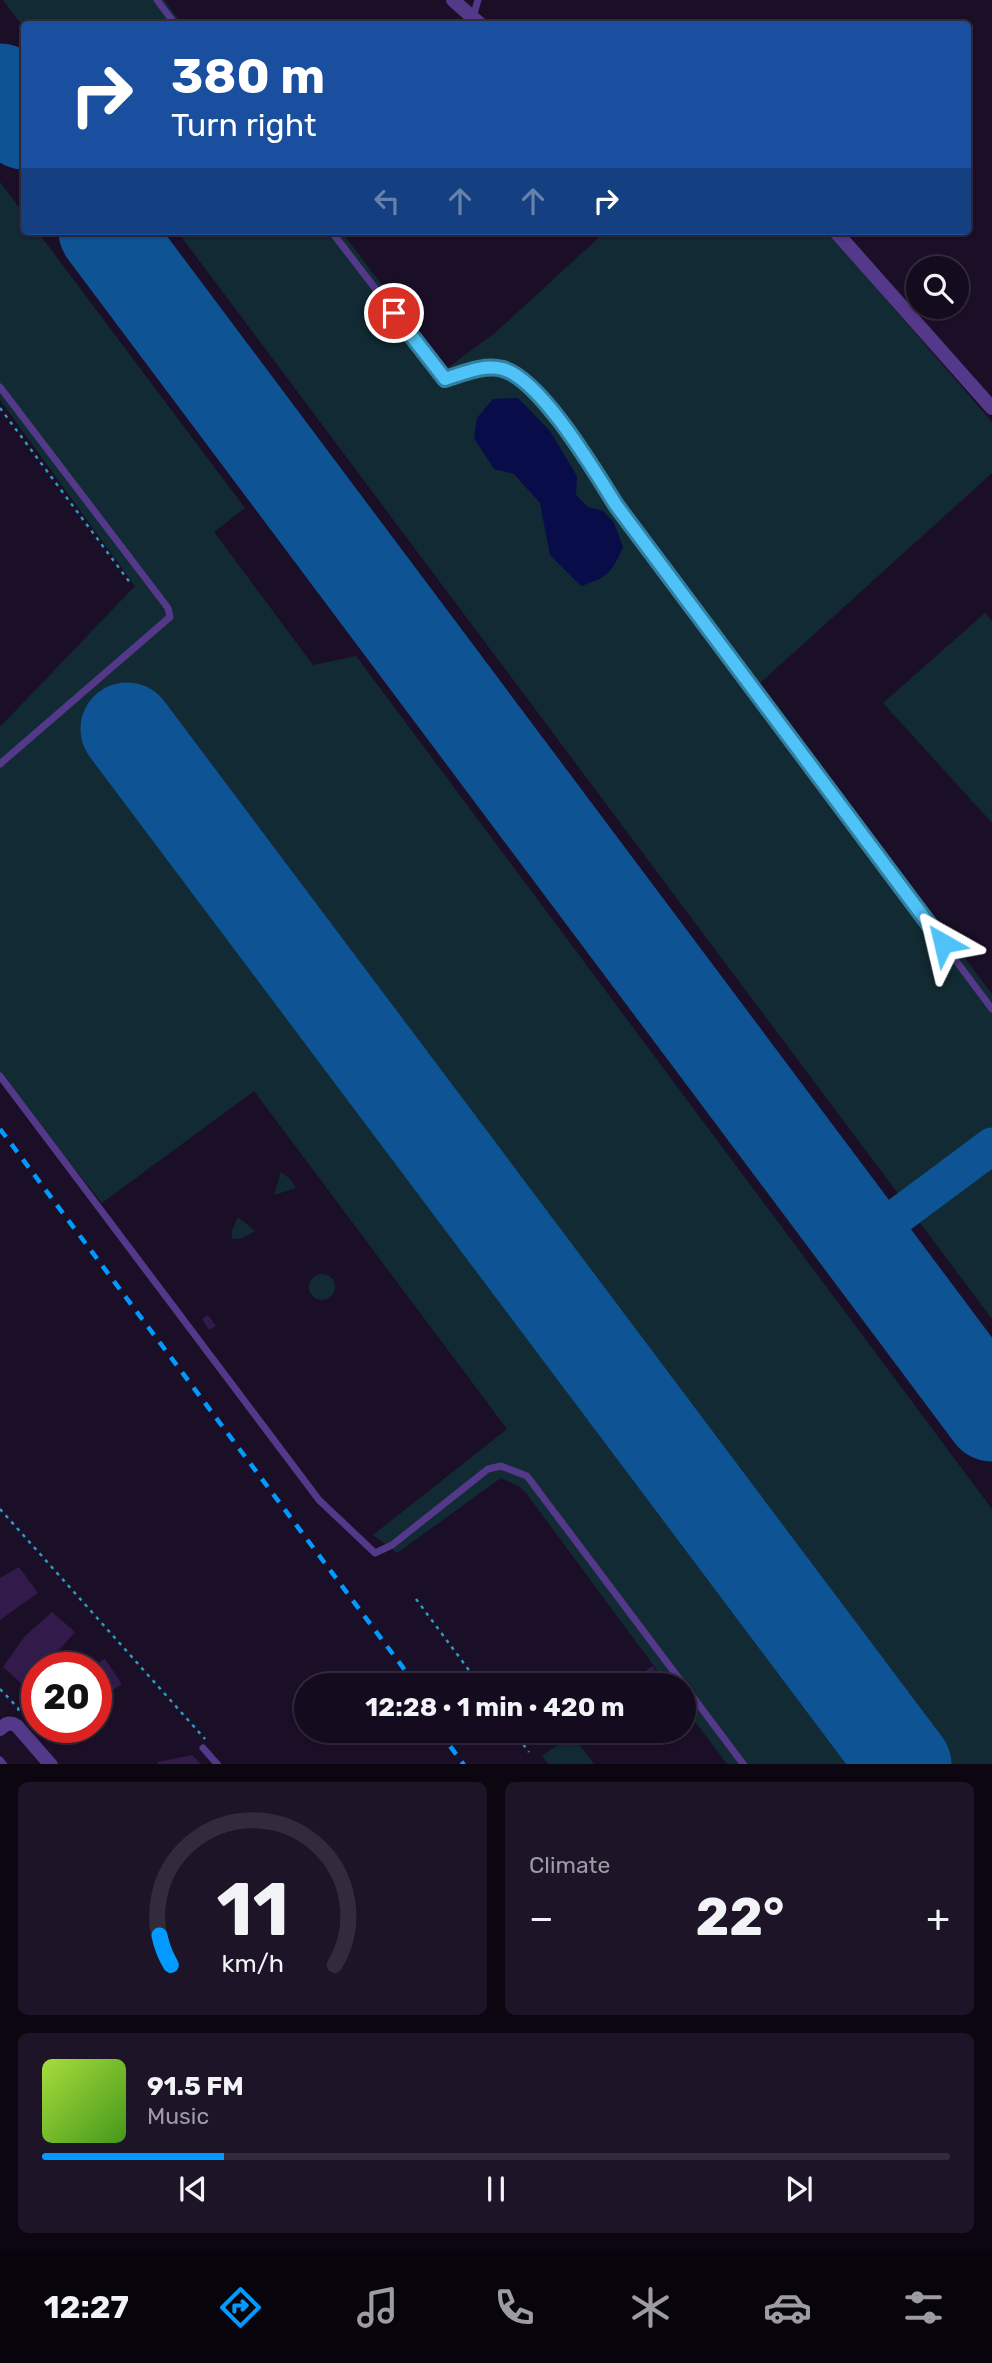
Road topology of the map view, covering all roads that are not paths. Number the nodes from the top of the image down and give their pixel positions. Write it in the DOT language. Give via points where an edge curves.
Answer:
graph roads {
  1 [pos="157,0"];
  2 [pos="453,0"];
  3 [pos="478,0"];
  4 [pos="174,21"];
  5 [pos="477,21"];
  6 [pos="334,235"];
  7 [pos="839,235"];
  8 [pos="0,387"];
  9 [pos="992,408"];
  10 [pos="0,764"];
  11 [pos="992,1009"];
  12 [pos="0,1076"];
  13 [pos="6,1726"];
  14 [pos="207,1746"];
  15 [pos="50,1764"];
  16 [pos="217,1764"];
  17 [pos="743,1764"];
  1 -- 4 [label="lane"];
  2 -- 5 [label="street"];
  3 -- 5 [label="lane"];
  6 -- 11 [label="lane" via="445,379 480,368 501,369 519,376 538,392 616,505"];
  7 -- 9 [label="street"];
  8 -- 10 [label="lane" via="168,608 170,617"];
  12 -- 17 [label="lane" via="320,1500 375,1552 392,1545 488,1469 501,1466 527,1476"];
  13 -- 15 [label="street" via="17,1726"];
  14 -- 16 [label="lane"];
}
